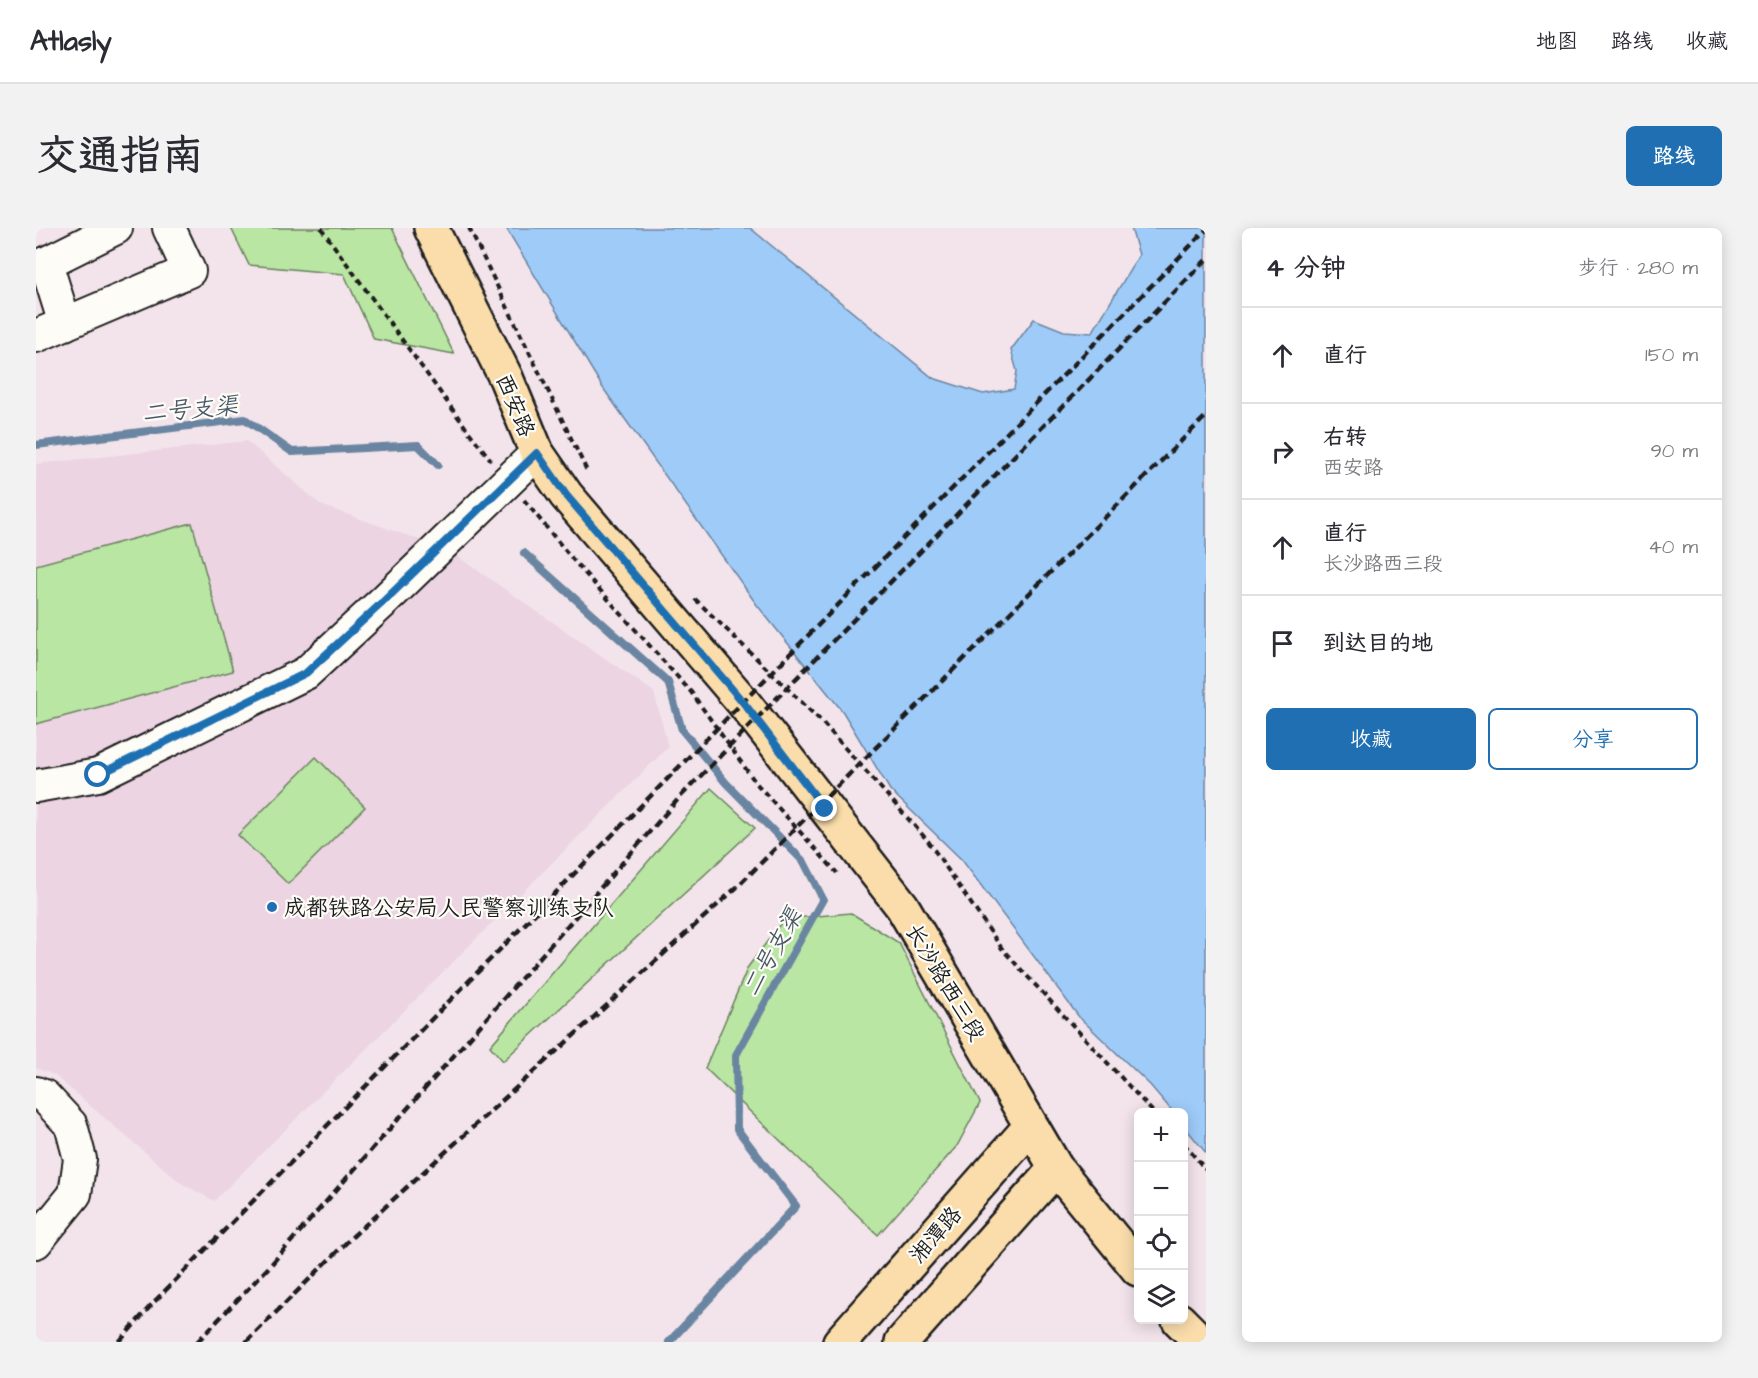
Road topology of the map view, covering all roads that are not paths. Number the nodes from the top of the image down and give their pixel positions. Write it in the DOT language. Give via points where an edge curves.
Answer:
graph roads {
  1 [pos="116,228"];
  2 [pos="170,228"];
  3 [pos="431,228"];
  4 [pos="65,324"];
  5 [pos="36,336"];
  6 [pos="537,453"];
  7 [pos="743,702"];
  8 [pos="36,786"];
  9 [pos="36,1093"];
  10 [pos="1031,1126"];
  11 [pos="1056,1168"];
  12 [pos="36,1242"];
  13 [pos="1134,1264"];
  14 [pos="1183,1324"];
  15 [pos="840,1342"];
  16 [pos="902,1342"];
  17 [pos="1201,1342"];
  1 -- 4 [label="lane" via="46,263"];
  2 -- 4 [label="lane" via="189,271"];
  3 -- 6 [label="main road, 西安路" via="506,378"];
  4 -- 5 [label="lane"];
  6 -- 7 [label="main road, 西安路" via="566,495"];
  6 -- 8 [label="lane" via="306,673 98,775"];
  7 -- 10 [label="main road, 长沙路西三段" via="902,906"];
  9 -- 12 [label="lane" via="44,1096 71,1125 80,1159 75,1194"];
  10 -- 11 [label="main road, 长沙路西三段"];
  10 -- 15 [label="main road, 湘潭路"];
  11 -- 13 [label="main road, 长沙路西三段"];
  11 -- 16 [label="main road, 湘潭路"];
  14 -- 17 [label="main road"];
}
